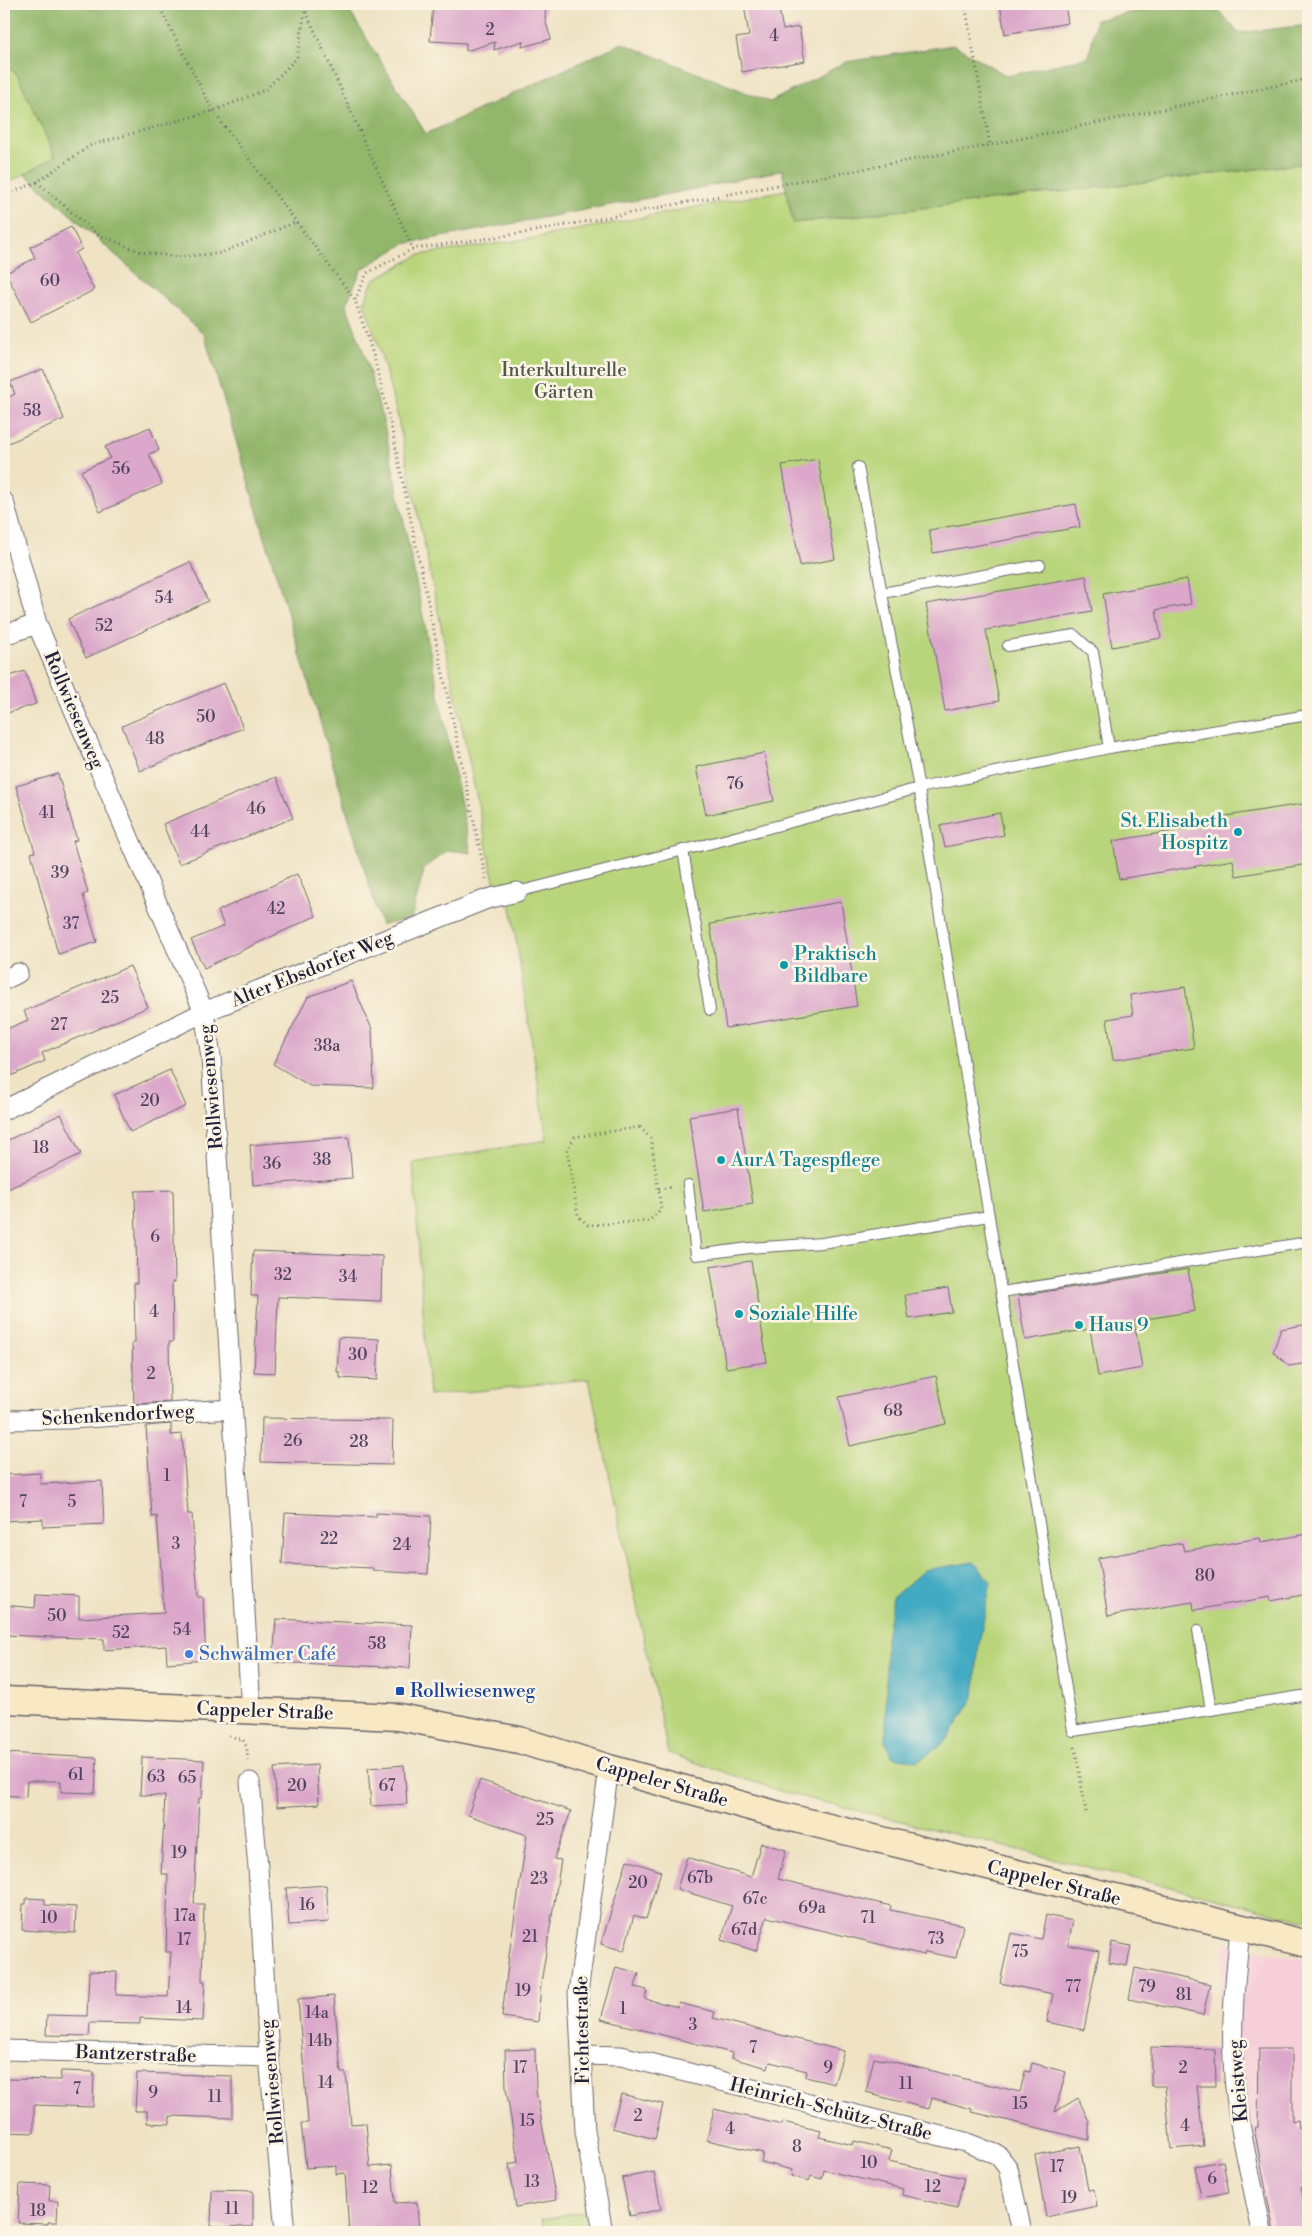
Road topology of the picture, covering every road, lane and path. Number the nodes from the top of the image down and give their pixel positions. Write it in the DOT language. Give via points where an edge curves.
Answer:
graph roads {
  1 [pos="158,4"];
  2 [pos="302,4"];
  3 [pos="965,4"];
  4 [pos="305,11"];
  5 [pos="1308,79"];
  6 [pos="213,111"];
  7 [pos="990,145"];
  8 [pos="38,182"];
  9 [pos="4,196"];
  10 [pos="296,222"];
  11 [pos="413,249"];
  12 [pos="355,300"];
  13 [pos="858,468"];
  14 [pos="4,502"];
  15 [pos="1040,565"];
  16 [pos="882,593"];
  17 [pos="37,624"];
  18 [pos="4,635"];
  19 [pos="1008,646"];
  20 [pos="1308,716"];
  21 [pos="1109,748"];
  22 [pos="919,788"];
  23 [pos="683,850"];
  24 [pos="517,892"];
  25 [pos="487,899"];
  26 [pos="710,1010"];
  27 [pos="204,1012"];
  28 [pos="4,1110"];
  29 [pos="688,1185"];
  30 [pos="989,1216"];
  31 [pos="588,1225"];
  32 [pos="1308,1242"];
  33 [pos="1002,1292"];
  34 [pos="232,1409"];
  35 [pos="4,1420"];
  36 [pos="1198,1630"];
  37 [pos="1308,1695"];
  38 [pos="4,1700"];
  39 [pos="251,1710"];
  40 [pos="1211,1710"];
  41 [pos="1073,1732"];
  42 [pos="243,1740"];
  43 [pos="247,1748"];
  44 [pos="609,1768"];
  45 [pos="250,1782"];
  46 [pos="1086,1812"];
  47 [pos="1240,1929"];
  48 [pos="1308,1944"];
  49 [pos="4,2050"];
  50 [pos="581,2055"];
  51 [pos="269,2057"];
  52 [pos="285,2232"];
  53 [pos="603,2232"];
  54 [pos="1022,2232"];
  55 [pos="1262,2232"];
  1 -- 6 [label="path"];
  2 -- 4 [label="path"];
  3 -- 7 [label="path"];
  4 -- 6 [label="path" via="297,58 266,90"];
  4 -- 11 [label="path"];
  5 -- 7 [label="path"];
  6 -- 8 [label="path" via="91,145"];
  6 -- 10 [label="path"];
  7 -- 11 [label="path" via="530,232"];
  8 -- 9 [label="path"];
  8 -- 10 [label="path" via="97,234 141,252 178,257 221,252"];
  10 -- 12 [label="path"];
  11 -- 12 [label="path" via="367,273"];
  12 -- 25 [label="path" via="390,420 486,880"];
  13 -- 16 [label="lane"];
  14 -- 17 [label="street, Rollwiesenweg"];
  15 -- 16 [label="lane"];
  16 -- 22 [label="lane"];
  17 -- 18 [label="street"];
  17 -- 27 [label="street, Rollwiesenweg"];
  19 -- 21 [label="lane" via="1074,635 1093,652"];
  20 -- 21 [label="lane"];
  21 -- 22 [label="lane"];
  22 -- 23 [label="lane"];
  22 -- 30 [label="lane"];
  23 -- 24 [label="lane"];
  23 -- 26 [label="lane"];
  24 -- 25 [label="street, Alter Ebsdorfer Weg"];
  25 -- 27 [label="street, Alter Ebsdorfer Weg"];
  27 -- 28 [label="street, Alter Ebsdorfer Weg"];
  27 -- 34 [label="street, Rollwiesenweg" via="212,1057"];
  29 -- 30 [label="lane" via="696,1255 822,1243"];
  30 -- 33 [label="lane"];
  31 -- 31 [label="path" via="649,1221 661,1209 651,1139 640,1127 575,1137 567,1149 578,1216"];
  32 -- 33 [label="lane"];
  33 -- 41 [label="lane"];
  34 -- 35 [label="street, Schenkendorfweg"];
  34 -- 39 [label="street, Rollwiesenweg"];
  36 -- 40 [label="lane"];
  37 -- 40 [label="lane"];
  38 -- 39 [label="main road, Cappeler Straße"];
  39 -- 44 [label="main road, Cappeler Straße" via="399,1717 519,1740"];
  40 -- 41 [label="lane"];
  41 -- 46 [label="path"];
  42 -- 43 [label="path"];
  44 -- 47 [label="main road, Cappeler Straße" via="780,1815"];
  44 -- 50 [label="street, Fichtestraße" via="578,1993"];
  45 -- 51 [label="street, Rollwiesenweg"];
  47 -- 48 [label="main road, Cappeler Straße"];
  47 -- 55 [label="street, Kleistweg" via="1233,2060 1240,2125"];
  49 -- 51 [label="street, Bantzerstraße"];
  50 -- 53 [label="street, Fichtestraße" via="585,2131"];
  50 -- 54 [label="street, Heinrich-Schütz-Straße" via="621,2056 965,2142 998,2155 1008,2168"];
  51 -- 52 [label="street, Rollwiesenweg"];
}
